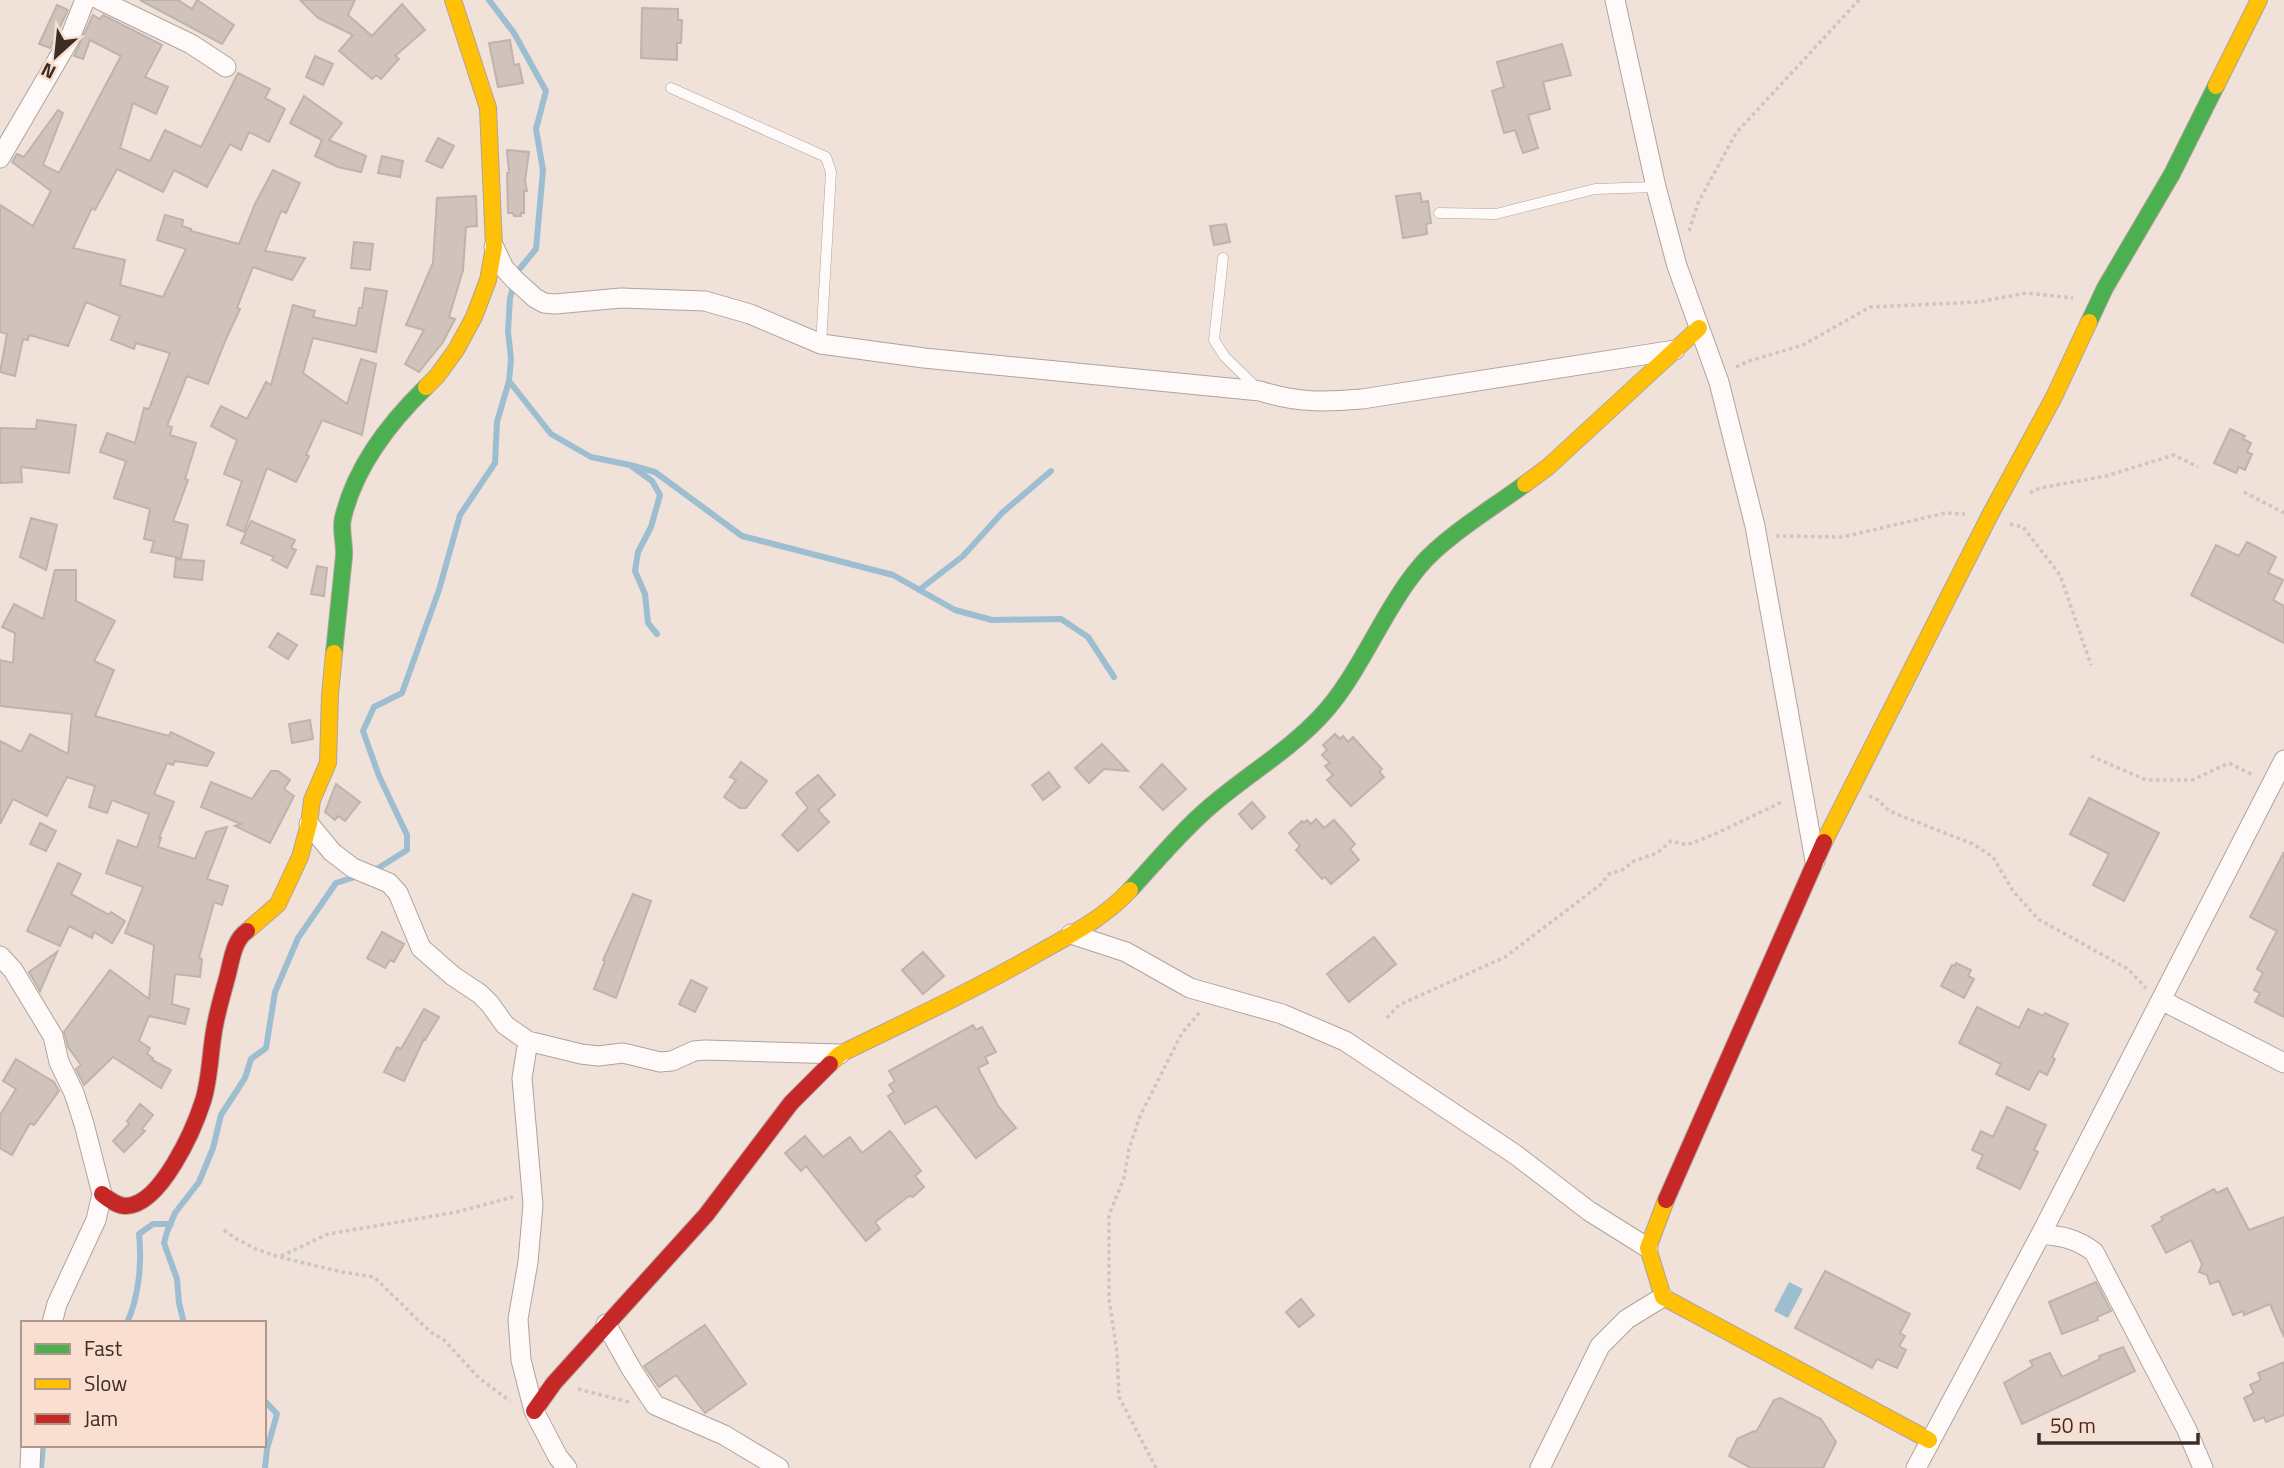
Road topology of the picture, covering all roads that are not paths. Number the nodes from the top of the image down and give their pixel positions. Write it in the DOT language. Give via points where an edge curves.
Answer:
graph roads {
  1 [pos="85,0"];
  2 [pos="100,0"];
  3 [pos="453,0"];
  4 [pos="1615,0"];
  5 [pos="2259,0"];
  6 [pos="226,68"];
  7 [pos="671,88"];
  8 [pos="0,158"];
  9 [pos="1656,187"];
  10 [pos="1439,212"];
  11 [pos="495,247"];
  12 [pos="1223,258"];
  13 [pos="1699,328"];
  14 [pos="821,344"];
  15 [pos="1675,350"];
  16 [pos="1260,391"];
  17 [pos="2284,760"];
  18 [pos="309,824"];
  19 [pos="1815,861"];
  20 [pos="1071,934"];
  21 [pos="0,956"];
  22 [pos="2161,1000"];
  23 [pos="528,1041"];
  24 [pos="840,1054"];
  25 [pos="2284,1063"];
  26 [pos="102,1194"];
  27 [pos="2041,1234"];
  28 [pos="1648,1248"];
  29 [pos="1663,1297"];
  30 [pos="53,1321"];
  31 [pos="606,1324"];
  32 [pos="534,1411"];
  33 [pos="1929,1440"];
  34 [pos="31,1447"];
  35 [pos="30,1468"];
  36 [pos="567,1468"];
  37 [pos="779,1468"];
  38 [pos="1540,1468"];
  39 [pos="1916,1468"];
  40 [pos="2203,1468"];
  1 -- 8 [label="street" via="69,40"];
  2 -- 6 [label="street" via="191,44"];
  3 -- 11 [label="street" via="488,108"];
  4 -- 9 [label="street"];
  5 -- 19 [label="street" via="2172,174 2105,288 2054,397"];
  7 -- 14 [label="lane" via="826,157 831,172"];
  9 -- 10 [label="lane" via="1595,189 1496,214"];
  9 -- 13 [label="street"];
  11 -- 14 [label="street" via="513,279 544,303 621,298 705,301"];
  11 -- 18 [label="street" via="474,317 456,350 397,415 350,493 342,522 344,552 328,764 312,800"];
  12 -- 16 [label="lane" via="1214,340"];
  13 -- 15 [label="street"];
  13 -- 19 [label="street" via="1719,383 1757,536"];
  14 -- 16 [label="street"];
  15 -- 16 [label="street" via="1362,399 1314,402"];
  15 -- 20 [label="street" via="1548,467 1421,565 1320,717 1190,825 1113,908"];
  17 -- 22 [label="street"];
  18 -- 23 [label="street" via="332,852 353,868 389,883 398,893 421,948 480,994 505,1025"];
  18 -- 26 [label="street" via="300,857 278,904 240,936 214,1028 204,1099 171,1170 156,1189 126,1206"];
  19 -- 28 [label="street"];
  20 -- 24 [label="street" via="995,978"];
  20 -- 28 [label="street" via="1126,951 1190,988 1282,1014 1345,1041"];
  21 -- 26 [label="street" via="53,1036 84,1124"];
  22 -- 25 [label="street"];
  22 -- 27 [label="street"];
  23 -- 24 [label="street" via="581,1054 623,1053 660,1062 705,1050"];
  23 -- 32 [label="street" via="522,1078 532,1191 528,1262 518,1319 521,1360"];
  24 -- 31 [label="street" via="791,1103 706,1215"];
  26 -- 30 [label="street" via="96,1220"];
  27 -- 33 [label="street"];
  27 -- 40 [label="street" via="2081,1242 2094,1252"];
  28 -- 29 [label="street"];
  29 -- 33 [label="street"];
  29 -- 38 [label="street" via="1628,1319 1600,1346"];
  31 -- 32 [label="street"];
  31 -- 37 [label="street" via="655,1405 724,1435"];
  32 -- 36 [label="street"];
  33 -- 39 [label="street"];
  34 -- 35 [label="street"];
}
